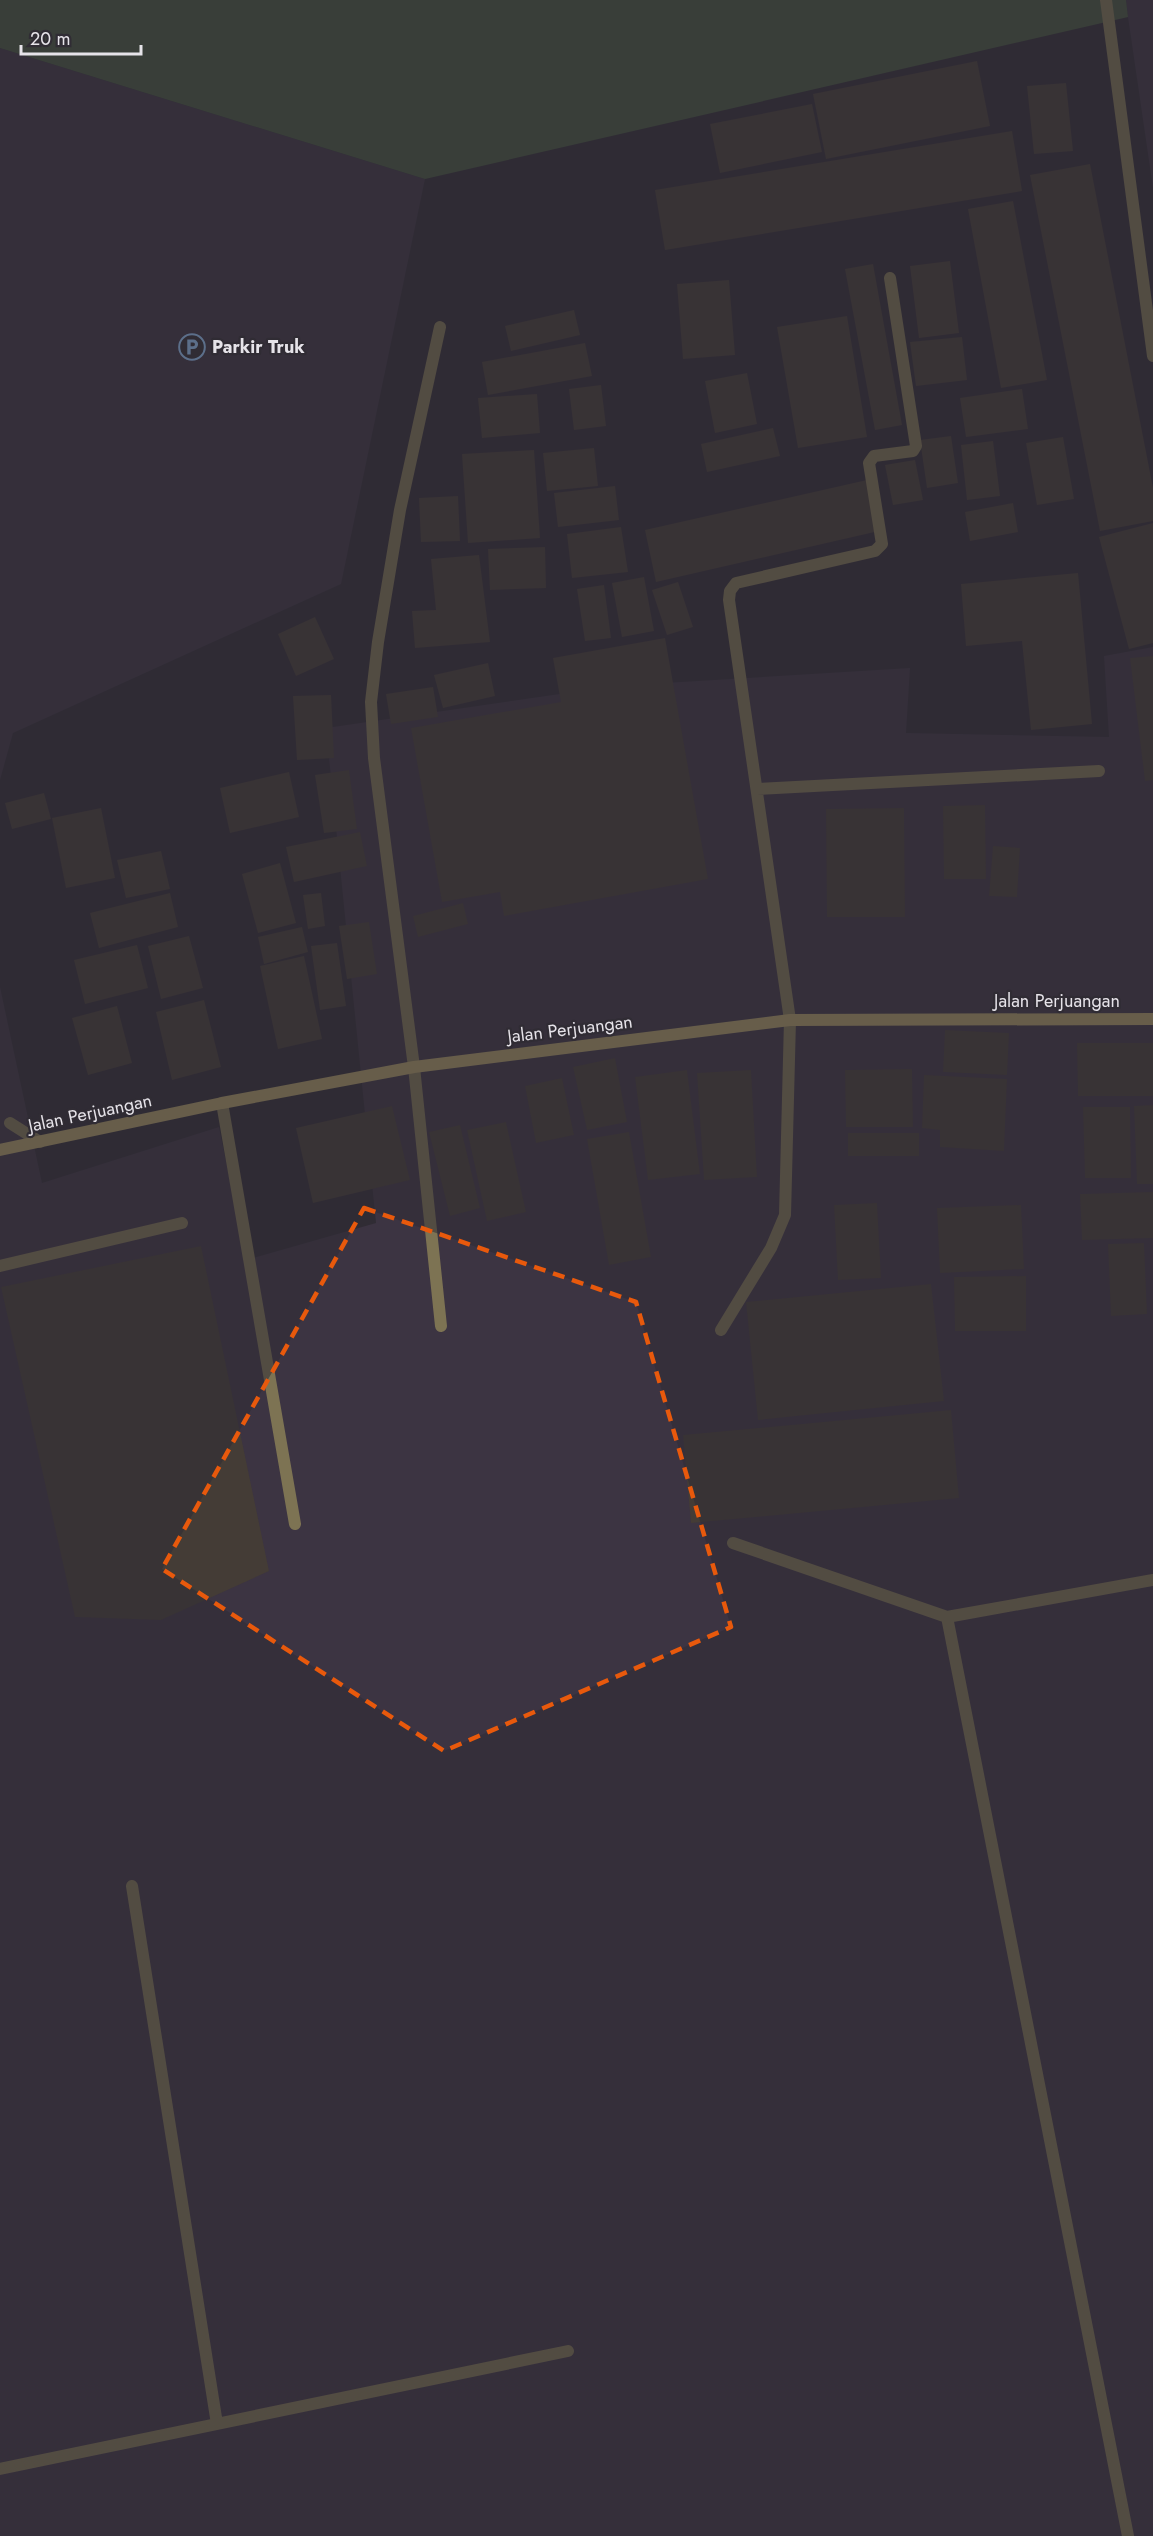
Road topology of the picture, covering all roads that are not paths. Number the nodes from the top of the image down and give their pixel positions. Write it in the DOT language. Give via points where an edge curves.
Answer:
graph roads {
  1 [pos="1106,0"];
  2 [pos="890,278"];
  3 [pos="440,327"];
  4 [pos="1153,356"];
  5 [pos="1098,771"];
  6 [pos="757,789"];
  7 [pos="1153,1019"];
  8 [pos="790,1020"];
  9 [pos="414,1067"];
  10 [pos="222,1103"];
  11 [pos="10,1122"];
  12 [pos="40,1142"];
  13 [pos="0,1150"];
  14 [pos="182,1223"];
  15 [pos="0,1266"];
  16 [pos="441,1326"];
  17 [pos="721,1330"];
  18 [pos="295,1524"];
  19 [pos="733,1543"];
  20 [pos="1153,1580"];
  21 [pos="947,1617"];
  22 [pos="132,1886"];
  23 [pos="568,2351"];
  24 [pos="217,2424"];
  25 [pos="0,2469"];
  26 [pos="1128,2536"];
  1 -- 4 [label="street"];
  2 -- 6 [label="street" via="916,446 907,453 874,456 869,463 882,544 875,551 736,583 730,591"];
  3 -- 9 [label="street" via="400,510 371,702 374,758"];
  5 -- 6 [label="street"];
  6 -- 8 [label="street"];
  7 -- 8 [label="street, Jalan Perjuangan"];
  8 -- 9 [label="street, Jalan Perjuangan"];
  8 -- 17 [label="street" via="785,1215 771,1248"];
  9 -- 10 [label="street, Jalan Perjuangan"];
  9 -- 16 [label="street"];
  10 -- 12 [label="street, Jalan Perjuangan"];
  10 -- 18 [label="street"];
  11 -- 12 [label="street"];
  12 -- 13 [label="street, Jalan Perjuangan"];
  14 -- 15 [label="street"];
  19 -- 21 [label="street"];
  20 -- 21 [label="street"];
  21 -- 26 [label="street"];
  22 -- 24 [label="street"];
  23 -- 24 [label="street"];
  24 -- 25 [label="street"];
}
